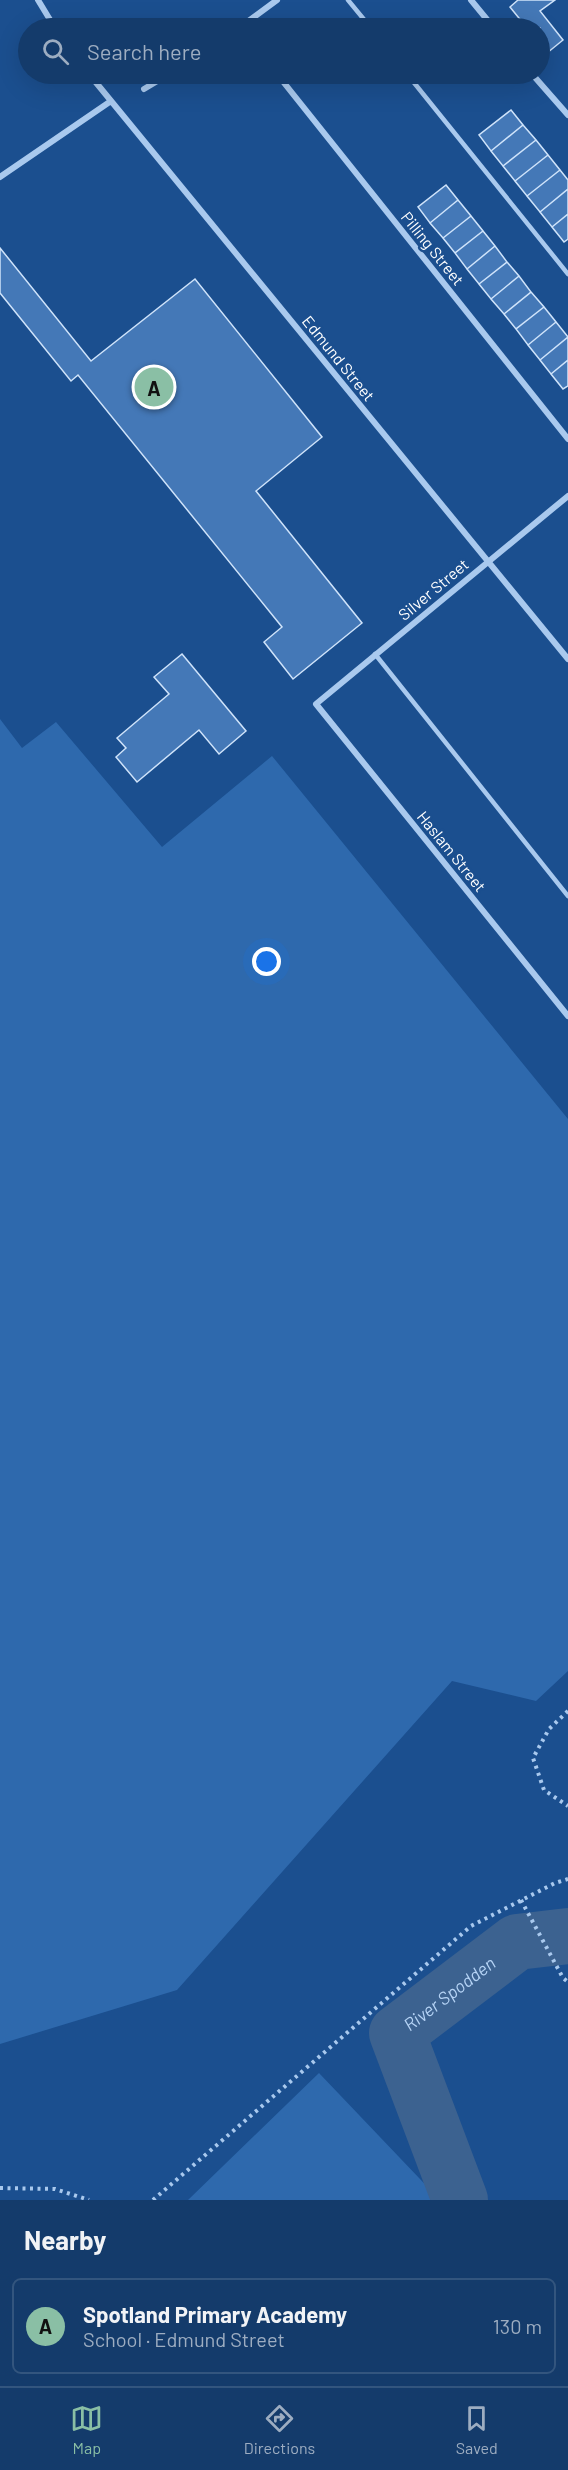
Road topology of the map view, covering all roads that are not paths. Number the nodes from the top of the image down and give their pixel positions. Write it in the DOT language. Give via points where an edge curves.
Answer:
graph roads {
  1 [pos="38,0"];
  2 [pos="277,0"];
  3 [pos="348,0"];
  4 [pos="471,0"];
  5 [pos="49,18"];
  6 [pos="253,18"];
  7 [pos="362,18"];
  8 [pos="486,18"];
  9 [pos="97,84"];
  10 [pos="152,84"];
  11 [pos="285,84"];
  12 [pos="415,84"];
  13 [pos="541,84"];
  14 [pos="144,89"];
  15 [pos="111,101"];
  16 [pos="568,115"];
  17 [pos="0,177"];
  18 [pos="568,274"];
  19 [pos="568,439"];
  20 [pos="568,496"];
  21 [pos="488,561"];
  22 [pos="375,654"];
  23 [pos="568,659"];
  24 [pos="316,704"];
  25 [pos="568,896"];
  26 [pos="568,1016"];
  1 -- 5 [label="street"];
  2 -- 6 [label="street"];
  3 -- 7 [label="lane"];
  4 -- 8 [label="street"];
  9 -- 15 [label="street, Edmund Street"];
  10 -- 14 [label="street"];
  11 -- 19 [label="street, Pilling Street"];
  12 -- 18 [label="lane"];
  13 -- 16 [label="street"];
  15 -- 17 [label="street"];
  15 -- 21 [label="street, Edmund Street"];
  20 -- 21 [label="street, Silver Street"];
  21 -- 22 [label="street, Silver Street"];
  21 -- 23 [label="street, Edmund Street"];
  22 -- 24 [label="street, Silver Street"];
  22 -- 25 [label="lane"];
  24 -- 26 [label="street, Haslam Street"];
}
